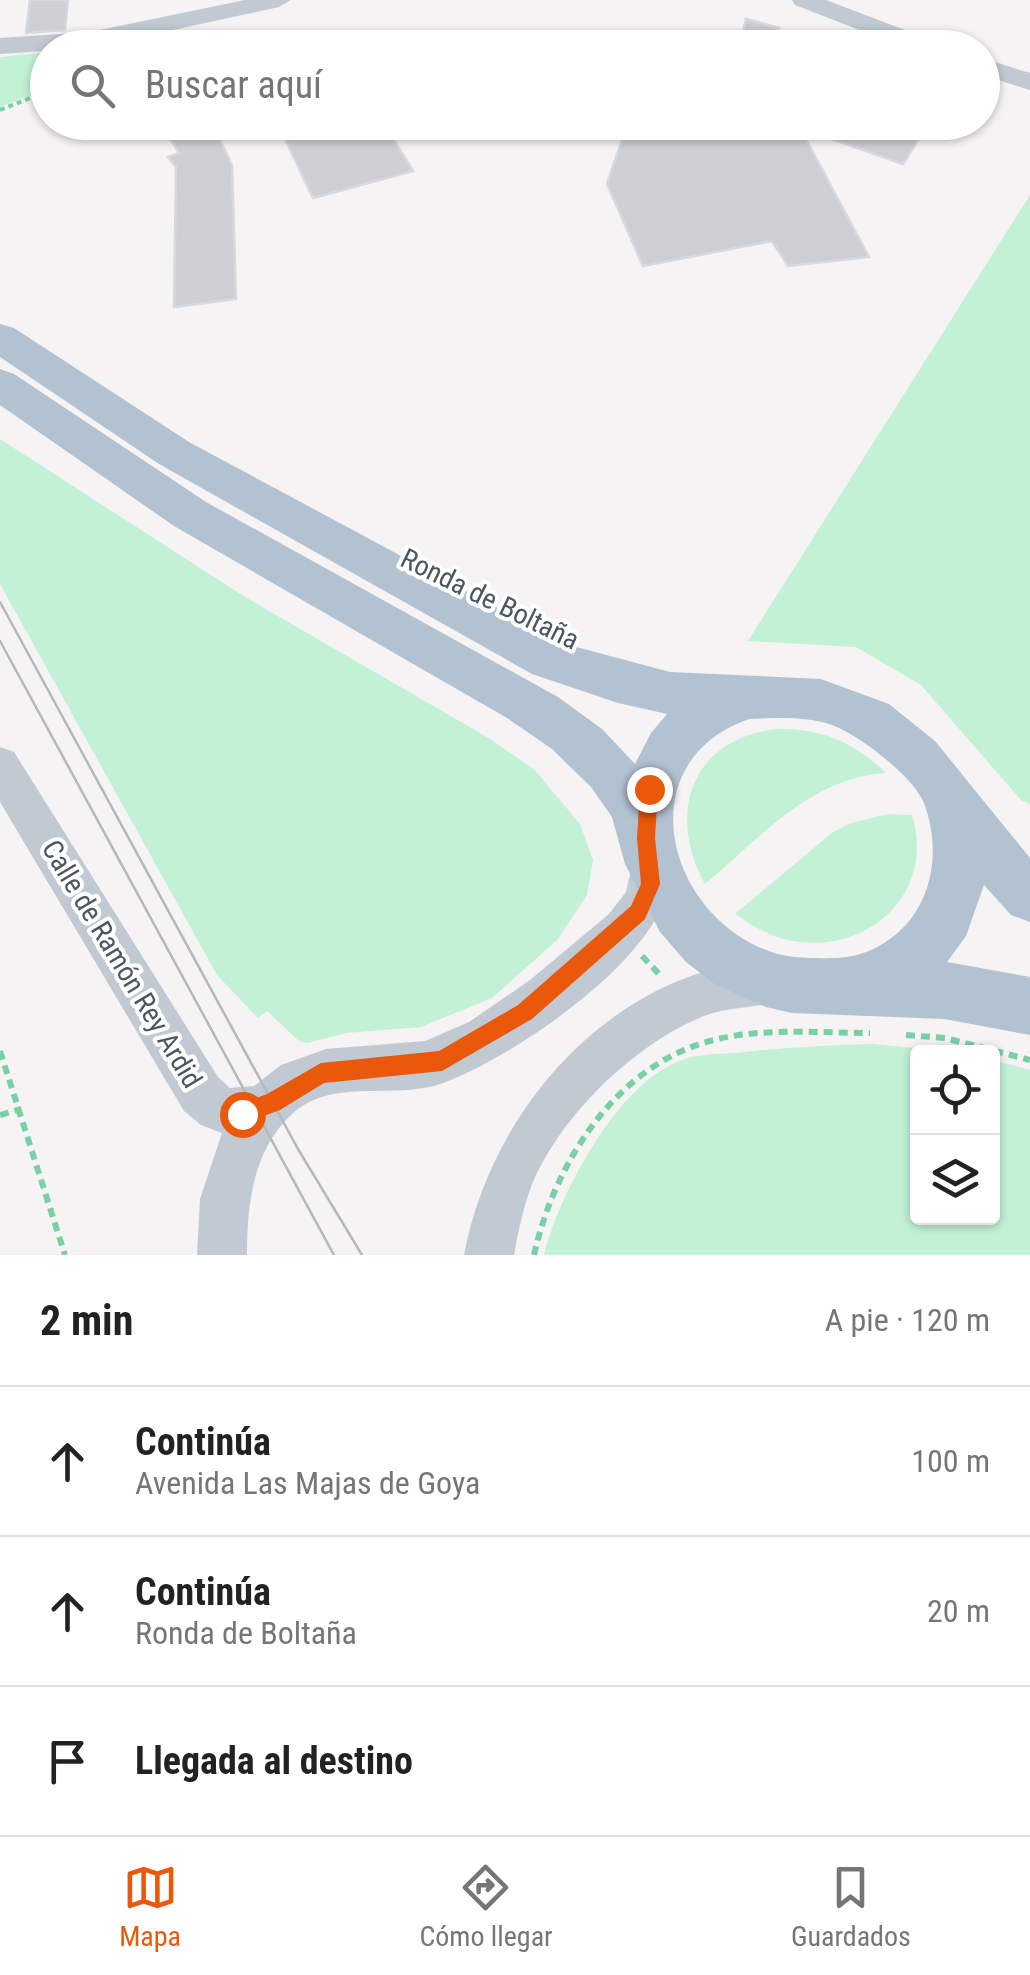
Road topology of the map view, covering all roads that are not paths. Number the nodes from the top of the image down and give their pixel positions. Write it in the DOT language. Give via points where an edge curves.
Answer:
graph roads {
  1 [pos="279,0"];
  2 [pos="804,0"];
  3 [pos="137,30"];
  4 [pos="883,30"];
  5 [pos="30,44"];
  6 [pos="0,46"];
  7 [pos="1000,72"];
  8 [pos="1030,82"];
  9 [pos="0,338"];
  10 [pos="0,384"];
  11 [pos="763,694"];
  12 [pos="0,765"];
  13 [pos="935,779"];
  14 [pos="649,850"];
  15 [pos="1030,896"];
  16 [pos="777,982"];
  17 [pos="854,986"];
  18 [pos="1030,1006"];
  19 [pos="273,1102"];
  20 [pos="222,1255"];
  21 [pos="489,1255"];
  1 -- 3 [label="street"];
  2 -- 4 [label="street"];
  5 -- 6 [label="street"];
  7 -- 8 [label="street"];
  9 -- 11 [label="main road, Ronda de Boltaña" via="174,453 549,659 670,693"];
  10 -- 14 [label="main road, Ronda de Boltaña" via="190,514 555,722 619,782"];
  11 -- 13 [label="main road, Ronda de Boltaña" via="807,696 854,711 898,740"];
  11 -- 14 [label="main road, Ronda de Boltaña" via="699,718 668,749 649,789"];
  12 -- 19 [label="street, Calle de Ramón Rey Ardid" via="201,1094 232,1114"];
  13 -- 15 [label="main road, Ronda de Boltaña"];
  13 -- 17 [label="main road, Ronda de Boltaña" via="960,850 947,915 918,956"];
  14 -- 16 [label="main road, Ronda de Boltaña" via="664,889 714,949"];
  14 -- 19 [label="street" via="646,898 620,932 525,1012 442,1061 321,1073"];
  16 -- 17 [label="main road, Ronda de Boltaña"];
  16 -- 21 [label="street" via="732,985 684,1003 632,1032 581,1078 515,1165"];
  17 -- 18 [label="main road, Ronda de Boltaña" via="939,989"];
  19 -- 20 [label="street" via="246,1135 228,1177"];
}
